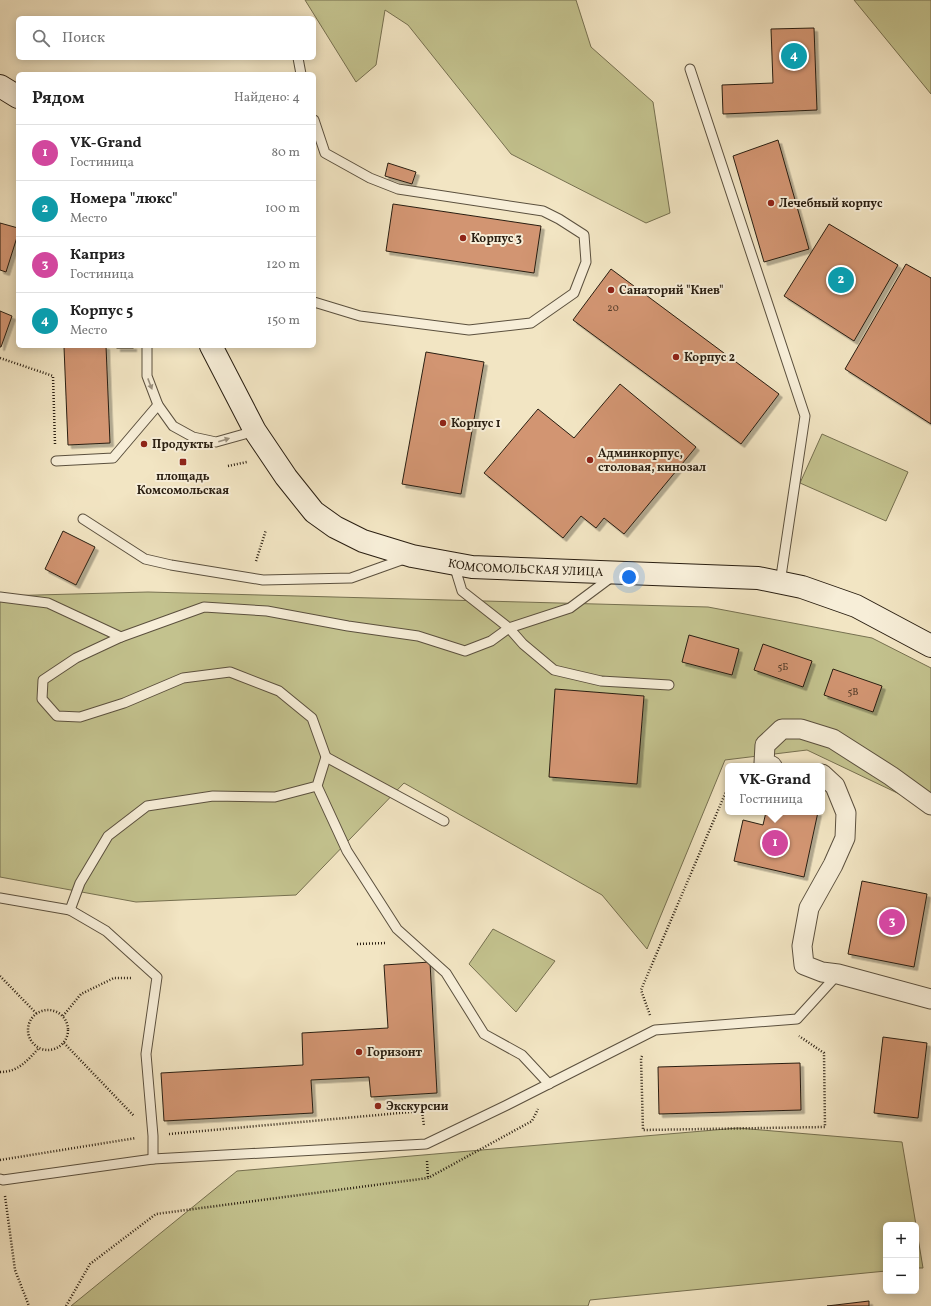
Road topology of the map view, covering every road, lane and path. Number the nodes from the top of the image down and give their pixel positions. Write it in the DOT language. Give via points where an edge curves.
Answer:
graph roads {
  1 [pos="298,60"];
  2 [pos="690,69"];
  3 [pos="301,72"];
  4 [pos="0,86"];
  5 [pos="16,96"];
  6 [pos="316,126"];
  7 [pos="316,303"];
  8 [pos="146,348"];
  9 [pos="212,348"];
  10 [pos="0,358"];
  11 [pos="158,405"];
  12 [pos="255,431"];
  13 [pos="56,460"];
  14 [pos="82,519"];
  15 [pos="412,556"];
  16 [pos="454,564"];
  17 [pos="617,573"];
  18 [pos="780,582"];
  19 [pos="0,597"];
  20 [pos="509,628"];
  21 [pos="121,636"];
  22 [pos="931,646"];
  23 [pos="669,685"];
  24 [pos="326,757"];
  25 [pos="764,763"];
  26 [pos="825,777"];
  27 [pos="317,786"];
  28 [pos="725,793"];
  29 [pos="931,805"];
  30 [pos="444,821"];
  31 [pos="0,898"];
  32 [pos="70,910"];
  33 [pos="838,974"];
  34 [pos="0,976"];
  35 [pos="157,977"];
  36 [pos="641,990"];
  37 [pos="931,999"];
  38 [pos="36,1013"];
  39 [pos="63,1016"];
  40 [pos="778,1020"];
  41 [pos="64,1043"];
  42 [pos="38,1049"];
  43 [pos="0,1072"];
  44 [pos="549,1084"];
  45 [pos="642,1096"];
  46 [pos="422,1111"];
  47 [pos="332,1119"];
  48 [pos="153,1136"];
  49 [pos="153,1159"];
  50 [pos="2,1179"];
  51 [pos="29,1306"];
  52 [pos="66,1306"];
  1 -- 3 [label="lane"];
  2 -- 18 [label="lane" via="805,416"];
  4 -- 5 [label="main road"];
  6 -- 7 [label="lane" via="326,153 370,178 398,189 542,211 559,219 584,235 586,262 574,293 531,323 470,330 360,316"];
  8 -- 11 [label="lane, one-way" via="147,376"];
  9 -- 12 [label="main road, КОМСОМОЛЬСКАЯ УЛИЦА"];
  10 -- 13 [label="path" via="53,376"];
  11 -- 12 [label="lane, one-way" via="173,426 193,437 216,442"];
  11 -- 13 [label="lane" via="113,458"];
  12 -- 15 [label="main road, КОМСОМОЛЬСКАЯ УЛИЦА" via="286,477 314,512 335,527 363,541"];
  14 -- 15 [label="lane" via="145,559 262,580 351,578"];
  15 -- 16 [label="main road, КОМСОМОЛЬСКАЯ УЛИЦА"];
  16 -- 17 [label="main road, КОМСОМОЛЬСКАЯ УЛИЦА" via="472,567"];
  16 -- 20 [label="lane" via="462,591"];
  17 -- 18 [label="main road, КОМСОМОЛЬСКАЯ УЛИЦА" via="699,574"];
  17 -- 20 [label="lane" via="570,608"];
  18 -- 22 [label="main road, КОМСОМОЛЬСКАЯ УЛИЦА" via="856,606"];
  19 -- 21 [label="lane" via="48,603"];
  20 -- 21 [label="lane" via="491,641 465,651 418,636 267,611 204,607"];
  20 -- 23 [label="lane" via="523,644 554,670 601,681"];
  21 -- 24 [label="lane" via="76,658 43,680 42,698 57,716 80,718 183,678 230,672 280,691 312,718"];
  24 -- 27 [label="lane"];
  24 -- 30 [label="lane"];
  25 -- 29 [label="street" via="765,745 782,729 801,729 833,739"];
  26 -- 33 [label="street" via="835,786 846,813 845,838 809,908 802,946 804,965 822,972"];
  27 -- 32 [label="lane" via="275,797 213,796 147,806 108,836 80,883"];
  27 -- 44 [label="lane" via="347,851 397,928 446,973 484,1034 522,1055"];
  28 -- 36 [label="path"];
  31 -- 32 [label="lane"];
  32 -- 35 [label="lane" via="106,930"];
  33 -- 37 [label="street"];
  33 -- 40 [label="lane" via="797,1019"];
  34 -- 38 [label="path"];
  35 -- 39 [label="path" via="114,978 81,994"];
  35 -- 48 [label="lane" via="146,1054"];
  38 -- 39 [label="path" via="50,1010"];
  38 -- 42 [label="path" via="28,1025 29,1038"];
  39 -- 41 [label="path" via="68,1029"];
  40 -- 44 [label="lane" via="656,1030"];
  40 -- 45 [label="path" via="824,1053 824,1128 642,1130"];
  41 -- 42 [label="path" via="52,1051"];
  41 -- 48 [label="path"];
  42 -- 43 [label="path" via="24,1065"];
  44 -- 49 [label="lane" via="426,1144"];
  44 -- 52 [label="path" via="532,1121 428,1178 156,1214 90,1264"];
  46 -- 47 [label="path"];
  48 -- 49 [label="lane"];
  49 -- 50 [label="lane"];
  50 -- 51 [label="path" via="15,1270"];
}
